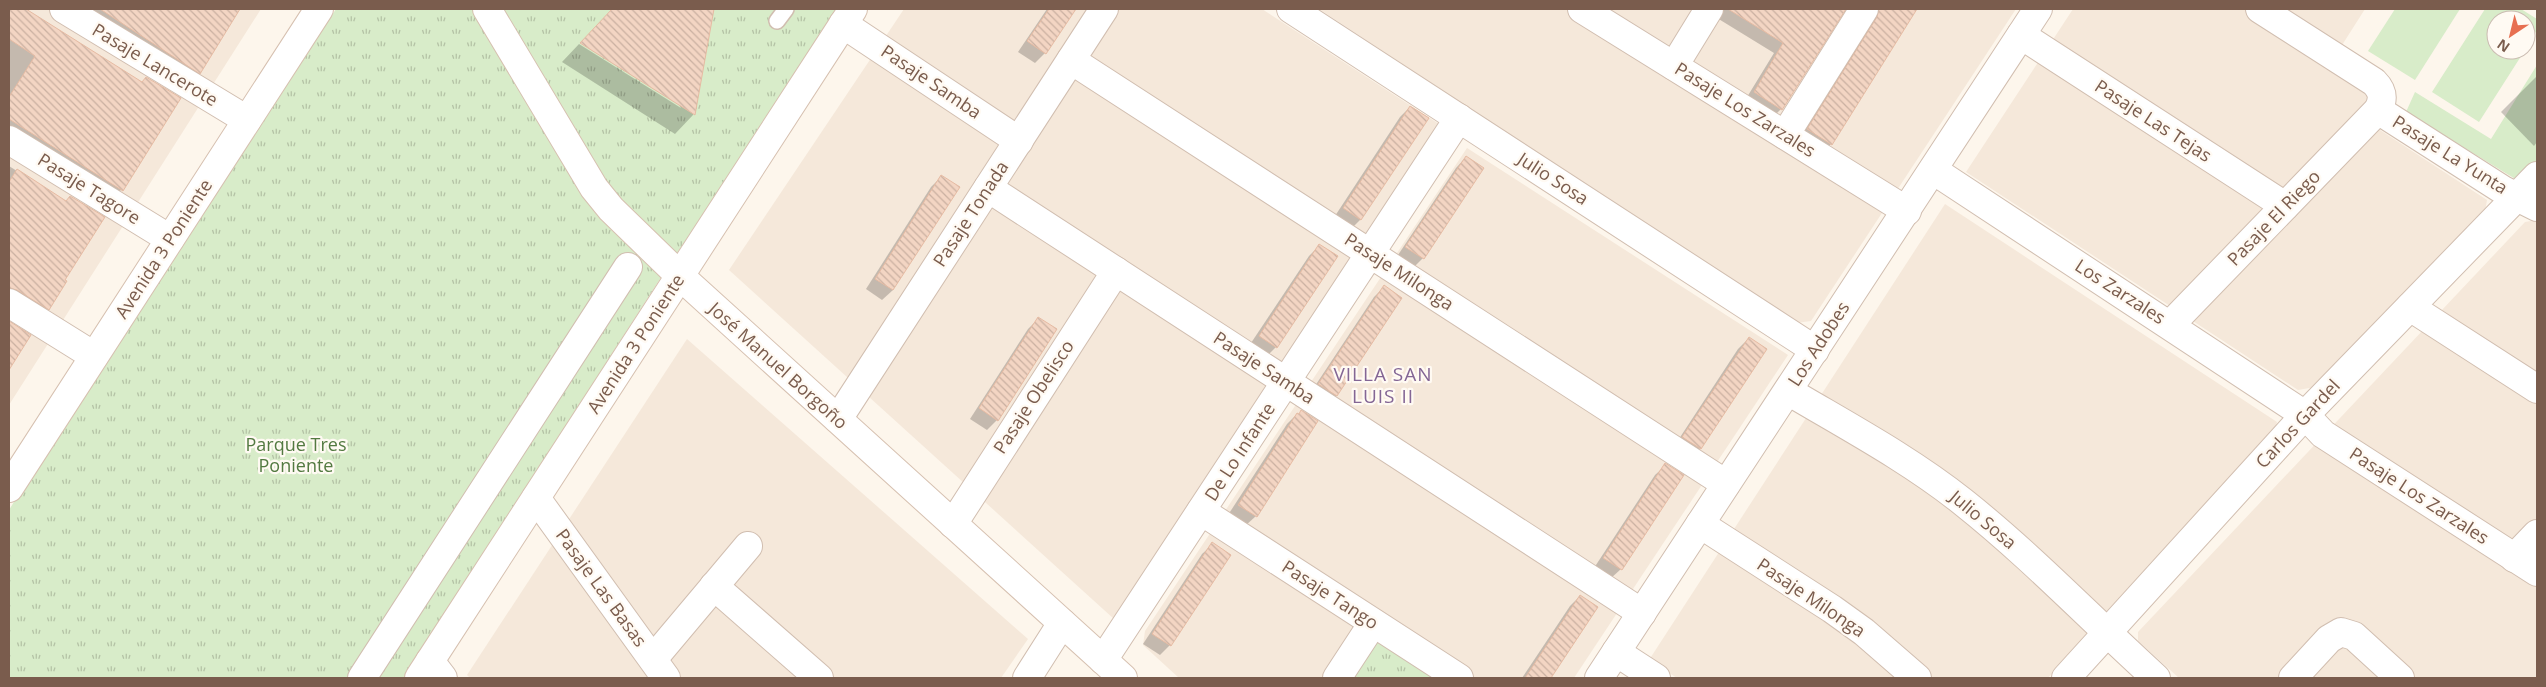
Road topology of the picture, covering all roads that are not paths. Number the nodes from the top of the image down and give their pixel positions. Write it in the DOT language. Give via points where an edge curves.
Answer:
graph roads {
  1 [pos="64,9"];
  2 [pos="319,9"];
  3 [pos="487,9"];
  4 [pos="786,9"];
  5 [pos="1104,9"];
  6 [pos="1291,9"];
  7 [pos="1582,9"];
  8 [pos="1709,9"];
  9 [pos="1864,9"];
  10 [pos="2038,9"];
  11 [pos="2260,9"];
  12 [pos="848,16"];
  13 [pos="777,22"];
  14 [pos="2021,35"];
  15 [pos="1071,60"];
  16 [pos="1674,66"];
  17 [pos="2378,110"];
  18 [pos="1459,118"];
  19 [pos="247,120"];
  20 [pos="1785,135"];
  21 [pos="9,140"];
  22 [pos="1019,141"];
  23 [pos="1933,170"];
  24 [pos="2537,176"];
  25 [pos="988,188"];
  26 [pos="2527,202"];
  27 [pos="2285,206"];
  28 [pos="1907,211"];
  29 [pos="170,239"];
  30 [pos="1370,253"];
  31 [pos="628,268"];
  32 [pos="1116,271"];
  33 [pos="680,276"];
  34 [pos="9,302"];
  35 [pos="2410,307"];
  36 [pos="2170,325"];
  37 [pos="1815,350"];
  38 [pos="94,356"];
  39 [pos="1286,382"];
  40 [pos="2537,389"];
  41 [pos="1788,391"];
  42 [pos="2305,415"];
  43 [pos="838,419"];
  44 [pos="1726,484"];
  45 [pos="9,488"];
  46 [pos="536,498"];
  47 [pos="1201,511"];
  48 [pos="953,524"];
  49 [pos="1700,524"];
  50 [pos="2537,534"];
  51 [pos="748,546"];
  52 [pos="2514,558"];
  53 [pos="2537,572"];
  54 [pos="714,586"];
  55 [pos="1642,613"];
  56 [pos="1373,623"];
  57 [pos="1062,624"];
  58 [pos="2107,633"];
  59 [pos="1616,652"];
  60 [pos="659,669"];
  61 [pos="1113,669"];
  62 [pos="431,672"];
  63 [pos="362,678"];
  64 [pos="819,678"];
  65 [pos="1026,678"];
  66 [pos="1336,678"];
  67 [pos="1459,678"];
  68 [pos="1599,678"];
  69 [pos="1656,678"];
  70 [pos="1918,678"];
  71 [pos="2066,678"];
  72 [pos="2156,678"];
  73 [pos="2293,678"];
  74 [pos="2400,678"];
  1 -- 19 [label="street, Pasaje Lancerote"];
  2 -- 19 [label="street, Avenida 3 Poniente"];
  3 -- 33 [label="street, José Manuel Borgoño" via="594,188"];
  4 -- 13 [label="lane"];
  5 -- 15 [label="street, Pasaje Tonada"];
  6 -- 18 [label="street, Julio Sosa"];
  7 -- 16 [label="street, Pasaje Los Zarzales"];
  8 -- 16 [label="street"];
  9 -- 20 [label="street"];
  10 -- 14 [label="street, Los Adobes"];
  11 -- 17 [label="street, Pasaje La Yunta" via="2374,82 2382,95"];
  12 -- 22 [label="street, Pasaje Samba"];
  12 -- 33 [label="street, Avenida 3 Poniente"];
  14 -- 23 [label="street, Los Adobes"];
  14 -- 27 [label="street, Pasaje Las Tejas"];
  15 -- 22 [label="street, Pasaje Tonada"];
  15 -- 30 [label="street, Pasaje Milonga"];
  16 -- 20 [label="street, Pasaje Los Zarzales"];
  17 -- 26 [label="street, Pasaje La Yunta"];
  17 -- 27 [label="street, Pasaje El Riego"];
  18 -- 30 [label="street, De Lo Infante"];
  18 -- 37 [label="street, Julio Sosa"];
  19 -- 29 [label="street, Avenida 3 Poniente"];
  20 -- 28 [label="street, Pasaje Los Zarzales"];
  21 -- 29 [label="street, Pasaje Tagore"];
  22 -- 25 [label="street, Pasaje Tonada"];
  23 -- 28 [label="street, Los Adobes"];
  23 -- 36 [label="street, Los Zarzales"];
  24 -- 26 [label="street, Carlos Gardel"];
  25 -- 32 [label="street, Pasaje Samba"];
  25 -- 43 [label="street, Pasaje Tonada"];
  26 -- 35 [label="street, Carlos Gardel"];
  27 -- 36 [label="street, Pasaje El Riego"];
  28 -- 37 [label="street, Los Adobes"];
  29 -- 38 [label="street, Avenida 3 Poniente"];
  30 -- 39 [label="street, De Lo Infante"];
  30 -- 44 [label="street, Pasaje Milonga"];
  31 -- 63 [label="street"];
  32 -- 39 [label="street, Pasaje Samba"];
  32 -- 48 [label="street, Pasaje Obelisco"];
  33 -- 43 [label="street, José Manuel Borgoño"];
  33 -- 46 [label="street, Avenida 3 Poniente"];
  34 -- 38 [label="street"];
  35 -- 40 [label="street"];
  35 -- 42 [label="street, Carlos Gardel"];
  36 -- 42 [label="street, Los Zarzales"];
  37 -- 41 [label="street, Los Adobes"];
  38 -- 45 [label="street, Avenida 3 Poniente"];
  39 -- 47 [label="street, De Lo Infante"];
  39 -- 55 [label="street, Pasaje Samba"];
  41 -- 44 [label="street, Los Adobes"];
  41 -- 58 [label="street, Julio Sosa" via="1912,466 1962,501"];
  42 -- 52 [label="street, Pasaje Los Zarzales" via="2323,434"];
  42 -- 58 [label="street, Carlos Gardel"];
  43 -- 48 [label="street, José Manuel Borgoño"];
  44 -- 49 [label="street, Los Adobes"];
  46 -- 60 [label="street, Pasaje Las Basas"];
  46 -- 62 [label="street, Avenida 3 Poniente"];
  47 -- 56 [label="street, Pasaje Tango"];
  47 -- 61 [label="street, De Lo Infante"];
  48 -- 57 [label="street, José Manuel Borgoño"];
  49 -- 55 [label="street, Los Adobes"];
  49 -- 70 [label="street, Pasaje Milonga" via="1832,609"];
  50 -- 52 [label="street"];
  51 -- 54 [label="street"];
  52 -- 53 [label="street, Pasaje Los Zarzales"];
  54 -- 60 [label="street"];
  54 -- 64 [label="street"];
  55 -- 59 [label="street, Los Adobes"];
  56 -- 66 [label="street"];
  56 -- 67 [label="street, Pasaje Tango"];
  57 -- 61 [label="street, José Manuel Borgoño"];
  57 -- 65 [label="street"];
  58 -- 71 [label="street, Carlos Gardel"];
  58 -- 72 [label="street, Julio Sosa"];
  59 -- 68 [label="street, Los Adobes"];
  59 -- 69 [label="street"];
  73 -- 74 [label="street" via="2329,639 2341,632 2354,636"];
}
